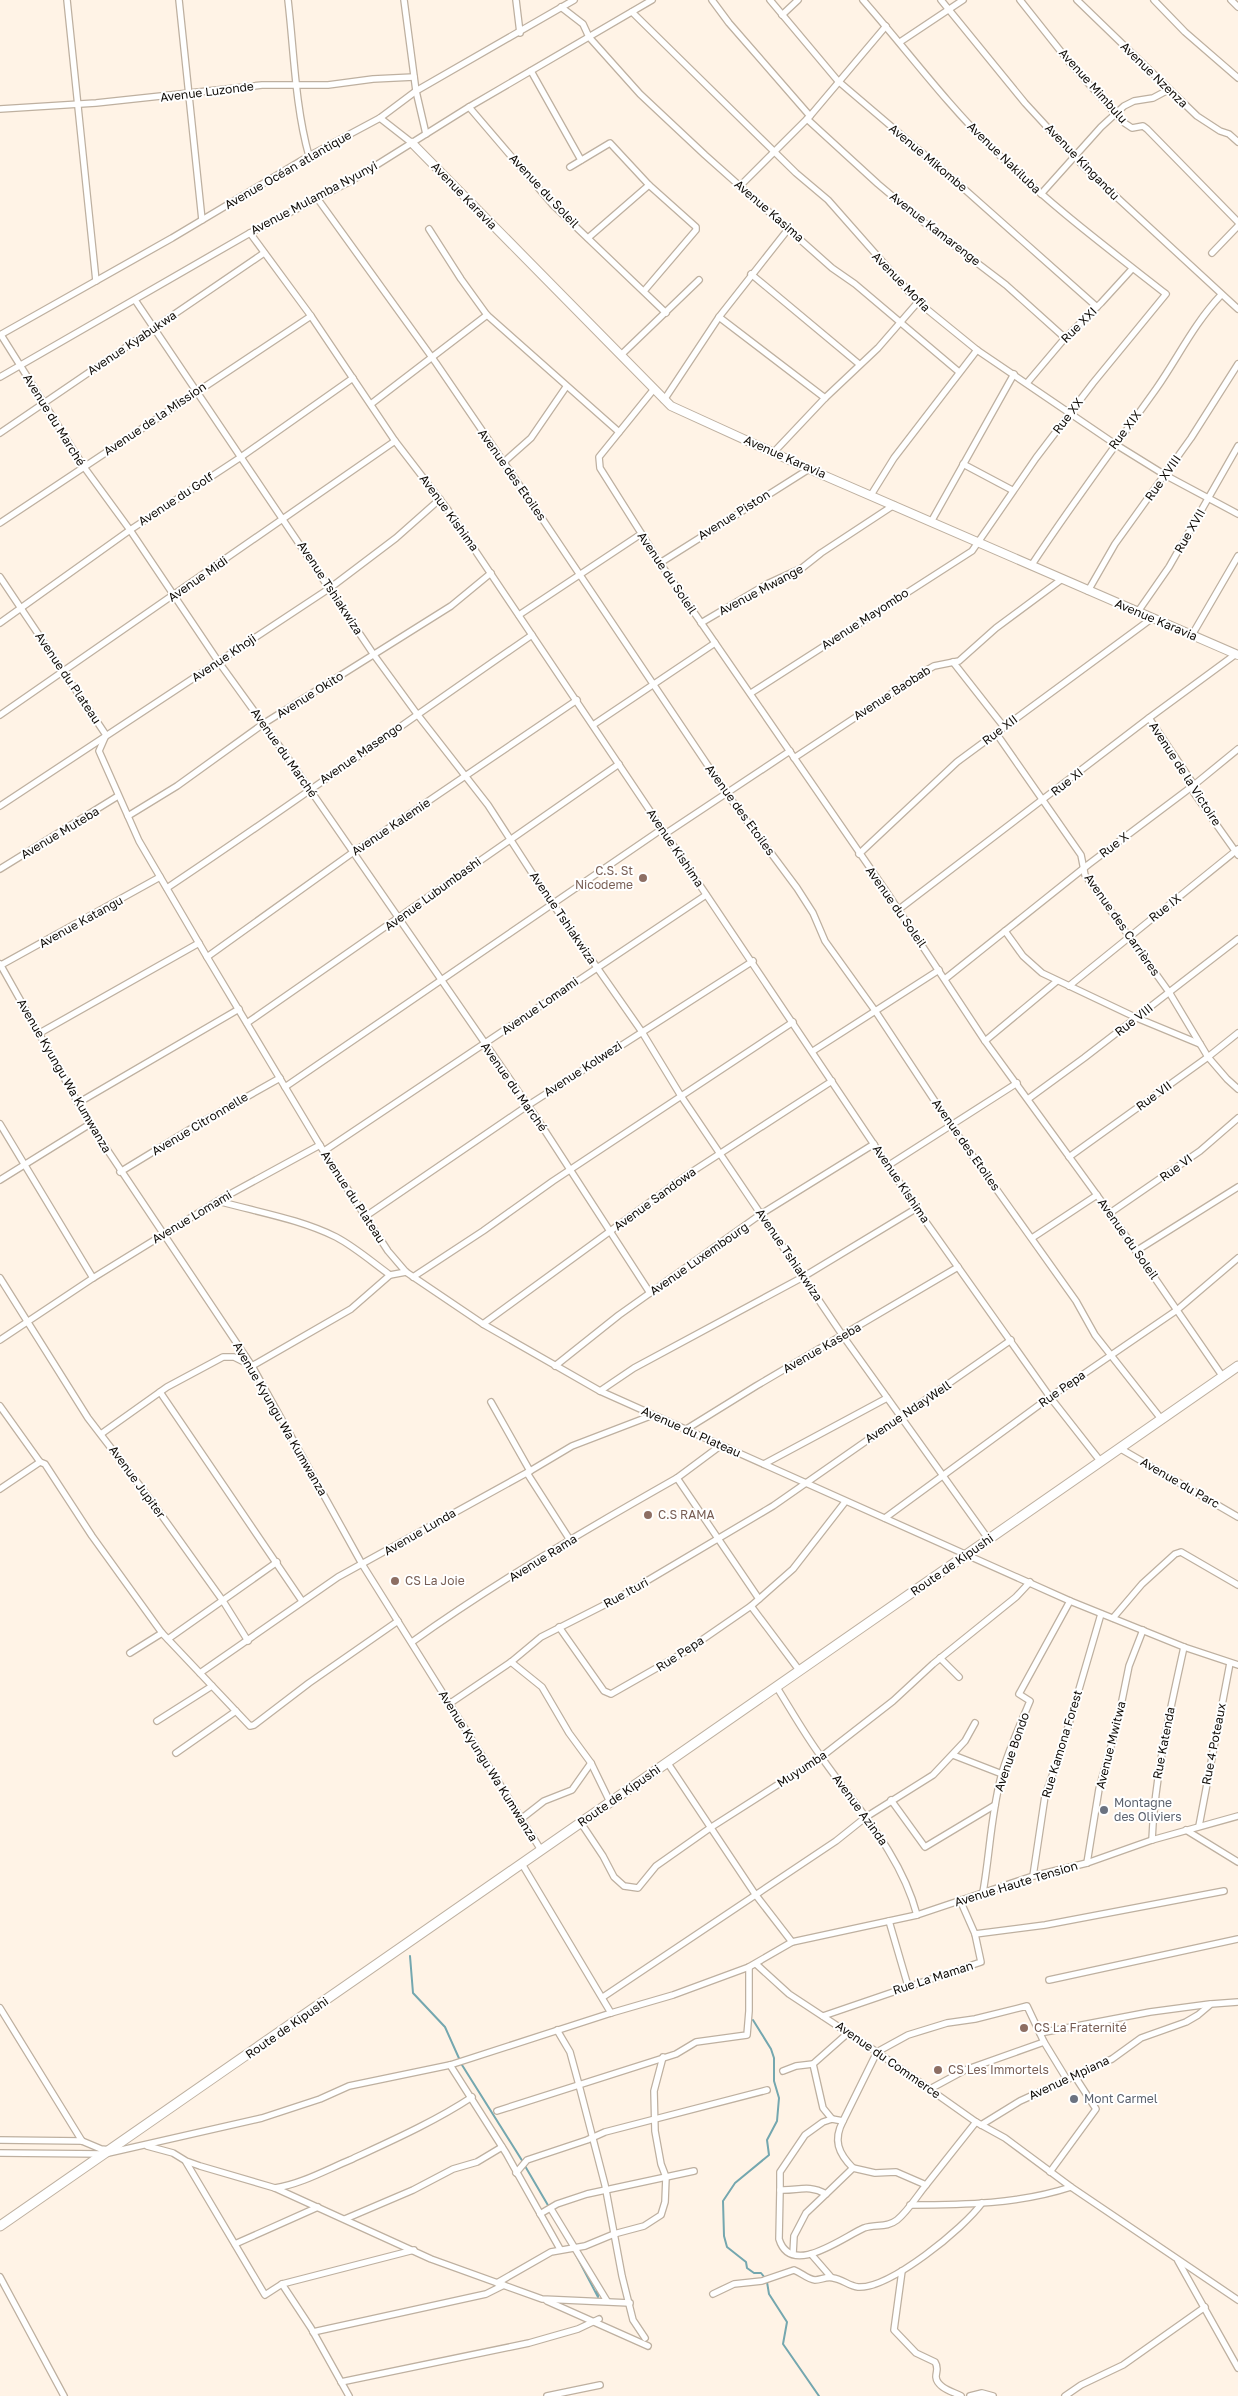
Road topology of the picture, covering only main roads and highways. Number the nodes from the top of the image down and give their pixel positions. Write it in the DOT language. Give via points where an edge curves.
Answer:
graph roads {
  1 [pos="1238,1366"];
  2 [pos="0,2226"];
  1 -- 2 [label="main road, Route de Kipushi"];
}
